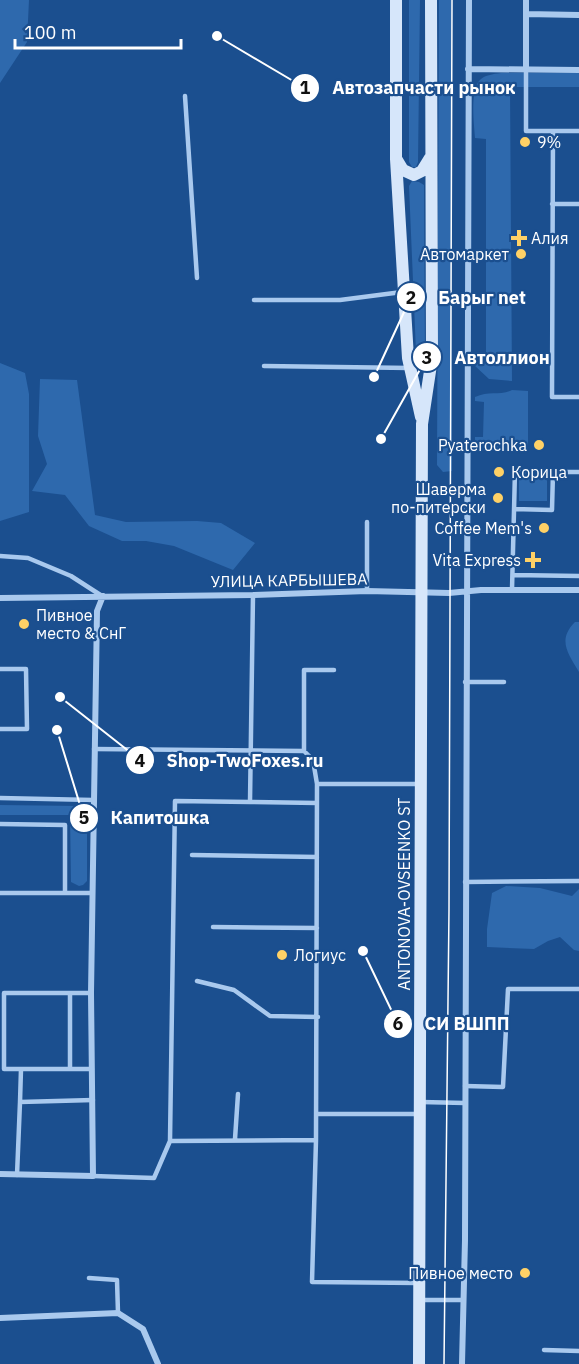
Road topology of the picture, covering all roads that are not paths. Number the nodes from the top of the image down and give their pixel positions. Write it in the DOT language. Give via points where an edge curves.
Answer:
graph roads {
  1 [pos="396,0"];
  2 [pos="431,0"];
  3 [pos="469,0"];
  4 [pos="526,0"];
  5 [pos="526,14"];
  6 [pos="579,15"];
  7 [pos="468,69"];
  8 [pos="526,70"];
  9 [pos="579,70"];
  10 [pos="185,96"];
  11 [pos="553,131"];
  12 [pos="579,131"];
  13 [pos="430,158"];
  14 [pos="396,159"];
  15 [pos="552,204"];
  16 [pos="579,204"];
  17 [pos="197,278"];
  18 [pos="404,292"];
  19 [pos="254,300"];
  20 [pos="264,366"];
  21 [pos="410,368"];
  22 [pos="579,397"];
  23 [pos="423,424"];
  24 [pos="553,472"];
  25 [pos="579,472"];
  26 [pos="514,509"];
  27 [pos="367,522"];
  28 [pos="0,556"];
  29 [pos="513,575"];
  30 [pos="579,576"];
  31 [pos="512,590"];
  32 [pos="367,591"];
  33 [pos="466,591"];
  34 [pos="579,591"];
  35 [pos="422,592"];
  36 [pos="253,595"];
  37 [pos="103,596"];
  38 [pos="0,598"];
  39 [pos="0,669"];
  40 [pos="334,670"];
  41 [pos="465,682"];
  42 [pos="504,682"];
  43 [pos="0,729"];
  44 [pos="94,749"];
  45 [pos="251,750"];
  46 [pos="304,751"];
  47 [pos="317,784"];
  48 [pos="421,784"];
  49 [pos="0,798"];
  50 [pos="93,800"];
  51 [pos="250,802"];
  52 [pos="317,803"];
  53 [pos="0,824"];
  54 [pos="192,855"];
  55 [pos="317,857"];
  56 [pos="579,881"];
  57 [pos="465,882"];
  58 [pos="0,893"];
  59 [pos="65,893"];
  60 [pos="92,893"];
  61 [pos="213,927"];
  62 [pos="317,928"];
  63 [pos="197,981"];
  64 [pos="579,989"];
  65 [pos="70,993"];
  66 [pos="91,993"];
  67 [pos="318,1017"];
  68 [pos="21,1069"];
  69 [pos="70,1069"];
  70 [pos="92,1069"];
  71 [pos="465,1086"];
  72 [pos="238,1094"];
  73 [pos="93,1101"];
  74 [pos="20,1102"];
  75 [pos="465,1103"];
  76 [pos="421,1108"];
  77 [pos="316,1114"];
  78 [pos="236,1139"];
  79 [pos="316,1140"];
  80 [pos="170,1141"];
  81 [pos="0,1174"];
  82 [pos="18,1174"];
  83 [pos="93,1176"];
  84 [pos="89,1278"];
  85 [pos="420,1283"];
  86 [pos="419,1300"];
  87 [pos="463,1300"];
  88 [pos="118,1313"];
  89 [pos="0,1318"];
  90 [pos="544,1350"];
  91 [pos="579,1351"];
  92 [pos="158,1364"];
  93 [pos="419,1364"];
  94 [pos="462,1364"];
  1 -- 14 [label="main road, ANTONOVA-OVSEENKO ST"];
  2 -- 13 [label="main road, ANTONOVA-OVSEENKO ST"];
  3 -- 7 [label="street"];
  4 -- 5 [label="street"];
  5 -- 6 [label="street"];
  5 -- 8 [label="street"];
  7 -- 8 [label="street"];
  7 -- 33 [label="street"];
  8 -- 9 [label="street"];
  8 -- 11 [label="lane" via="526,131"];
  10 -- 17 [label="lane"];
  11 -- 12 [label="lane"];
  11 -- 15 [label="lane"];
  13 -- 14 [label="main road" via="422,171 414,175 403,170"];
  13 -- 23 [label="main road, ANTONOVA-OVSEENKO ST" via="432,358"];
  14 -- 18 [label="main road, ANTONOVA-OVSEENKO ST"];
  15 -- 16 [label="lane"];
  15 -- 22 [label="lane" via="552,397"];
  18 -- 19 [label="lane" via="340,300"];
  18 -- 21 [label="main road, ANTONOVA-OVSEENKO ST"];
  20 -- 21 [label="lane"];
  21 -- 23 [label="main road, ANTONOVA-OVSEENKO ST"];
  23 -- 35 [label="main road, ANTONOVA-OVSEENKO ST"];
  24 -- 25 [label="lane"];
  24 -- 26 [label="lane" via="515,471"];
  24 -- 26 [label="lane" via="552,510"];
  26 -- 29 [label="lane"];
  27 -- 32 [label="lane"];
  28 -- 37 [label="lane" via="28,558 71,576"];
  29 -- 30 [label="lane"];
  29 -- 31 [label="lane"];
  31 -- 33 [label="street, УЛИЦА КАРБЫШЕВА"];
  31 -- 34 [label="street, УЛИЦА КАРБЫШЕВА"];
  32 -- 35 [label="street, УЛИЦА КАРБЫШЕВА"];
  32 -- 36 [label="street, УЛИЦА КАРБЫШЕВА"];
  33 -- 35 [label="street, УЛИЦА КАРБЫШЕВА"];
  33 -- 41 [label="street"];
  35 -- 48 [label="main road, ANTONOVA-OVSEENKO ST"];
  36 -- 37 [label="street, УЛИЦА КАРБЫШЕВА"];
  36 -- 45 [label="lane"];
  37 -- 38 [label="street, УЛИЦА КАРБЫШЕВА"];
  37 -- 44 [label="street" via="97,610"];
  39 -- 43 [label="lane" via="26,669 27,729"];
  40 -- 46 [label="lane" via="304,670"];
  41 -- 42 [label="lane"];
  41 -- 57 [label="street"];
  44 -- 45 [label="lane"];
  44 -- 50 [label="street"];
  45 -- 46 [label="lane"];
  45 -- 51 [label="lane"];
  46 -- 47 [label="lane" via="314,760"];
  47 -- 48 [label="lane"];
  47 -- 52 [label="lane"];
  48 -- 76 [label="main road, ANTONOVA-OVSEENKO ST"];
  49 -- 50 [label="lane"];
  50 -- 60 [label="street"];
  51 -- 52 [label="lane"];
  51 -- 80 [label="lane" via="175,801"];
  52 -- 55 [label="lane"];
  53 -- 59 [label="lane" via="65,825"];
  54 -- 55 [label="lane"];
  55 -- 62 [label="lane"];
  56 -- 57 [label="lane"];
  57 -- 71 [label="street"];
  58 -- 59 [label="lane"];
  59 -- 60 [label="lane"];
  60 -- 66 [label="street"];
  61 -- 62 [label="lane"];
  62 -- 67 [label="lane"];
  63 -- 67 [label="lane" via="234,990 270,1016"];
  64 -- 71 [label="lane" via="508,989 503,1087"];
  65 -- 66 [label="lane"];
  65 -- 68 [label="lane" via="4,993 4,1069"];
  65 -- 69 [label="lane"];
  66 -- 70 [label="street"];
  67 -- 77 [label="lane"];
  68 -- 69 [label="lane"];
  68 -- 74 [label="lane"];
  69 -- 70 [label="lane"];
  70 -- 73 [label="street"];
  71 -- 75 [label="street"];
  72 -- 78 [label="lane"];
  73 -- 74 [label="lane"];
  73 -- 83 [label="street"];
  74 -- 82 [label="lane"];
  75 -- 76 [label="lane"];
  75 -- 87 [label="street"];
  76 -- 77 [label="lane"];
  76 -- 85 [label="main road, ANTONOVA-OVSEENKO ST"];
  77 -- 79 [label="lane"];
  78 -- 79 [label="lane"];
  78 -- 80 [label="lane"];
  79 -- 85 [label="lane" via="312,1282"];
  80 -- 83 [label="lane" via="153,1178"];
  81 -- 82 [label="street"];
  82 -- 83 [label="street"];
  84 -- 88 [label="lane" via="117,1280"];
  85 -- 86 [label="main road, ANTONOVA-OVSEENKO ST"];
  86 -- 87 [label="lane"];
  86 -- 93 [label="main road, ANTONOVA-OVSEENKO ST"];
  87 -- 94 [label="street"];
  88 -- 89 [label="street"];
  88 -- 92 [label="street" via="143,1329"];
  90 -- 91 [label="lane"];
}
